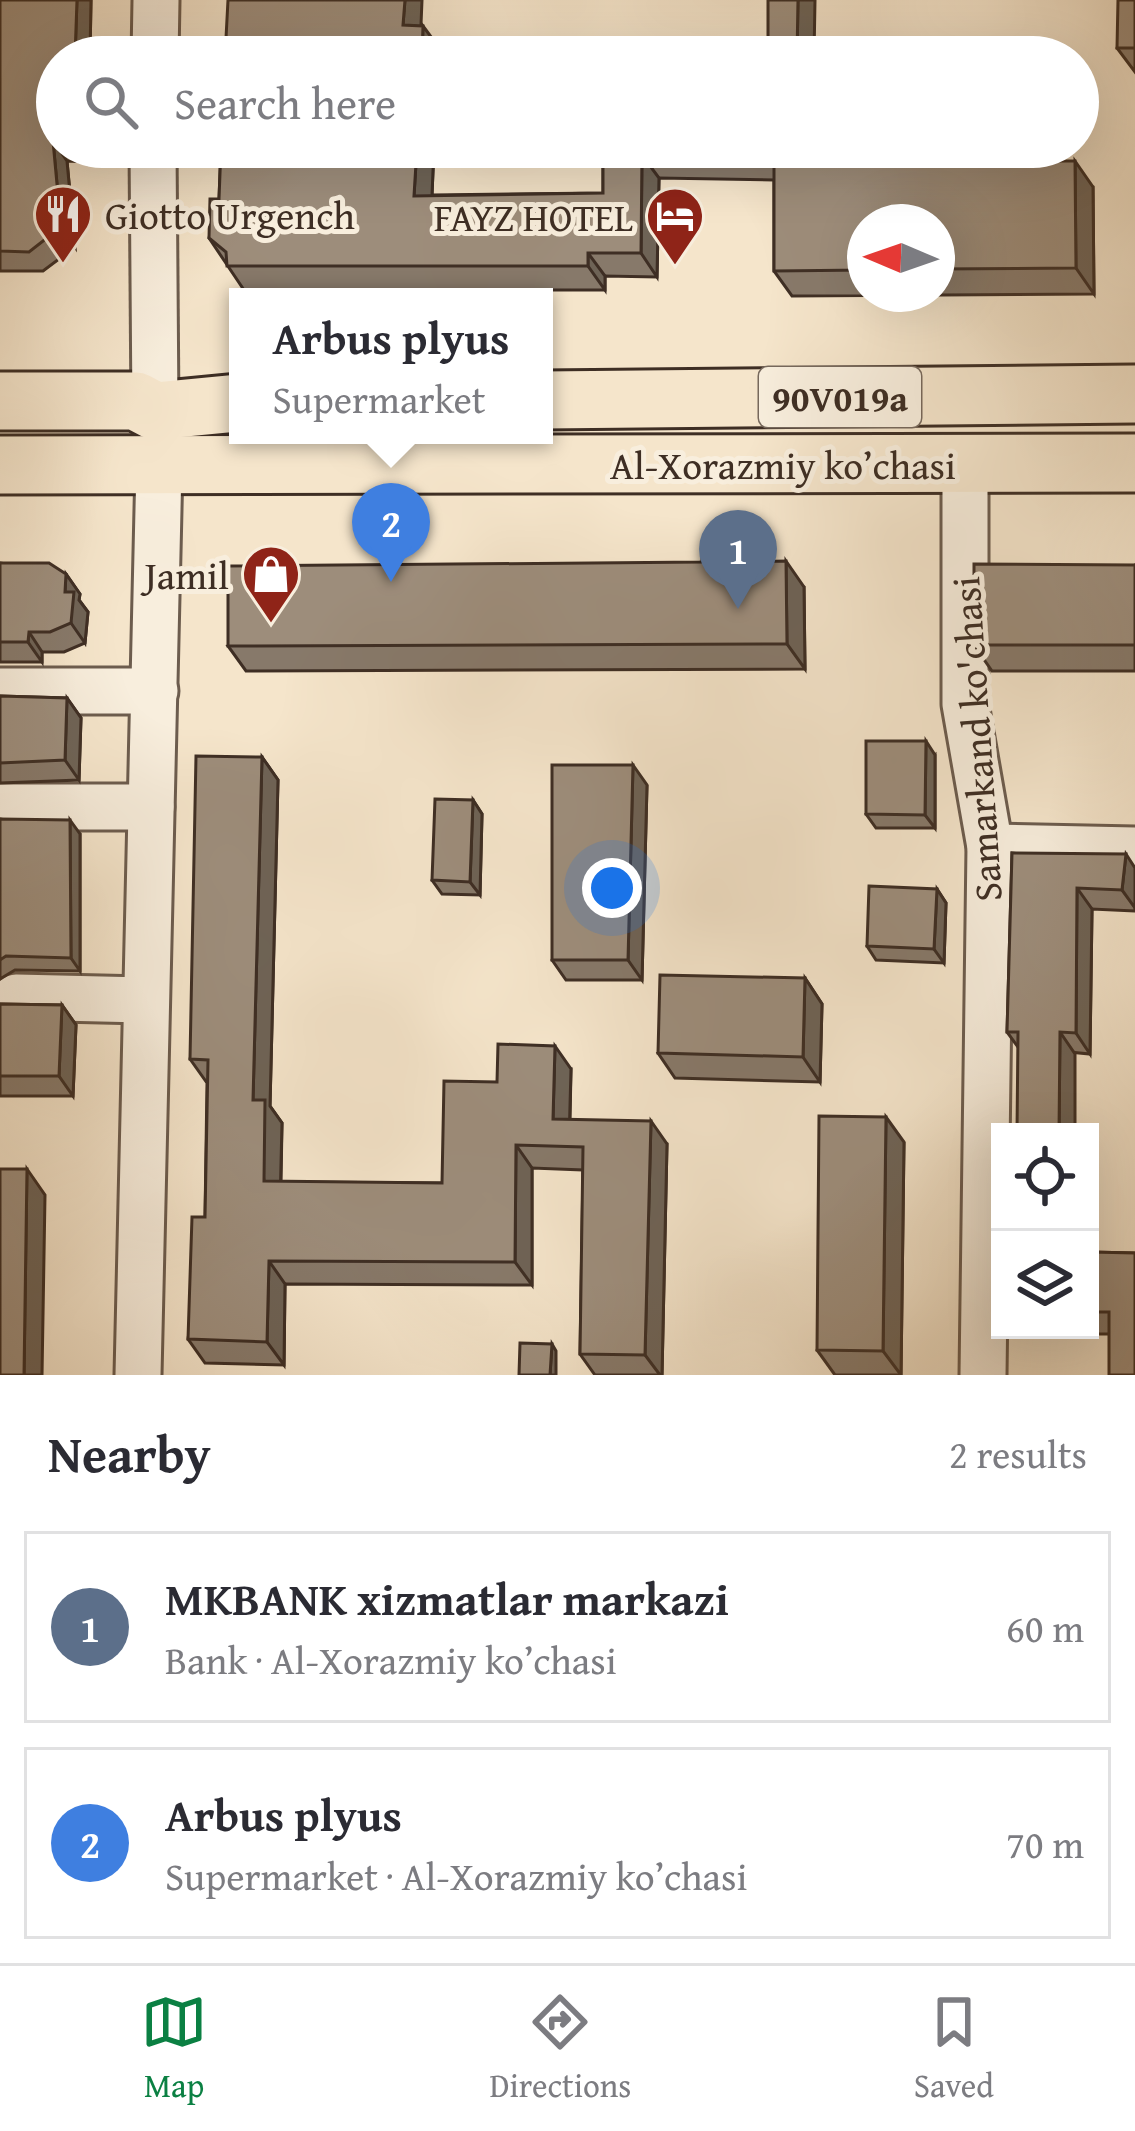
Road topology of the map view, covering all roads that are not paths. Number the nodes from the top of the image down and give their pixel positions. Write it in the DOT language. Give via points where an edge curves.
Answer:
graph roads {
  1 [pos="156,0"];
  2 [pos="155,36"];
  3 [pos="153,168"];
  4 [pos="1135,394"];
  5 [pos="553,400"];
  6 [pos="0,401"];
  7 [pos="229,407"];
  8 [pos="157,438"];
  9 [pos="229,440"];
  10 [pos="351,444"];
  11 [pos="965,463"];
  12 [pos="1135,463"];
  13 [pos="0,465"];
  14 [pos="0,691"];
  15 [pos="155,691"];
  16 [pos="0,807"];
  17 [pos="151,807"];
  18 [pos="990,847"];
  19 [pos="1135,850"];
  20 [pos="16,997"];
  21 [pos="144,1000"];
  22 [pos="138,1375"];
  23 [pos="983,1375"];
  1 -- 2 [label="street"];
  3 -- 8 [label="street"];
  4 -- 5 [label="main road, Al-Xorazmiy ko’chasi / 90V019a"];
  6 -- 8 [label="main road, Al-Xorazmiy ko’chasi / 90V019a" via="136,401"];
  7 -- 8 [label="main road, Al-Xorazmiy ko’chasi / 90V019a"];
  8 -- 9 [label="main road, Al-Xorazmiy ko’chasi / 90V019a"];
  8 -- 13 [label="main road, Al-Xorazmiy ko’chasi / 90V019a"];
  8 -- 15 [label="street"];
  10 -- 11 [label="main road, Al-Xorazmiy ko’chasi / 90V019a"];
  11 -- 12 [label="main road, Al-Xorazmiy ko’chasi / 90V019a"];
  11 -- 18 [label="street, Samarkand ko'chasi" via="965,704"];
  14 -- 15 [label="street"];
  15 -- 17 [label="street"];
  16 -- 17 [label="street"];
  17 -- 21 [label="street"];
  18 -- 19 [label="street"];
  18 -- 23 [label="street, Samarkand ko'chasi"];
  20 -- 21 [label="street"];
  21 -- 22 [label="street"];
}
